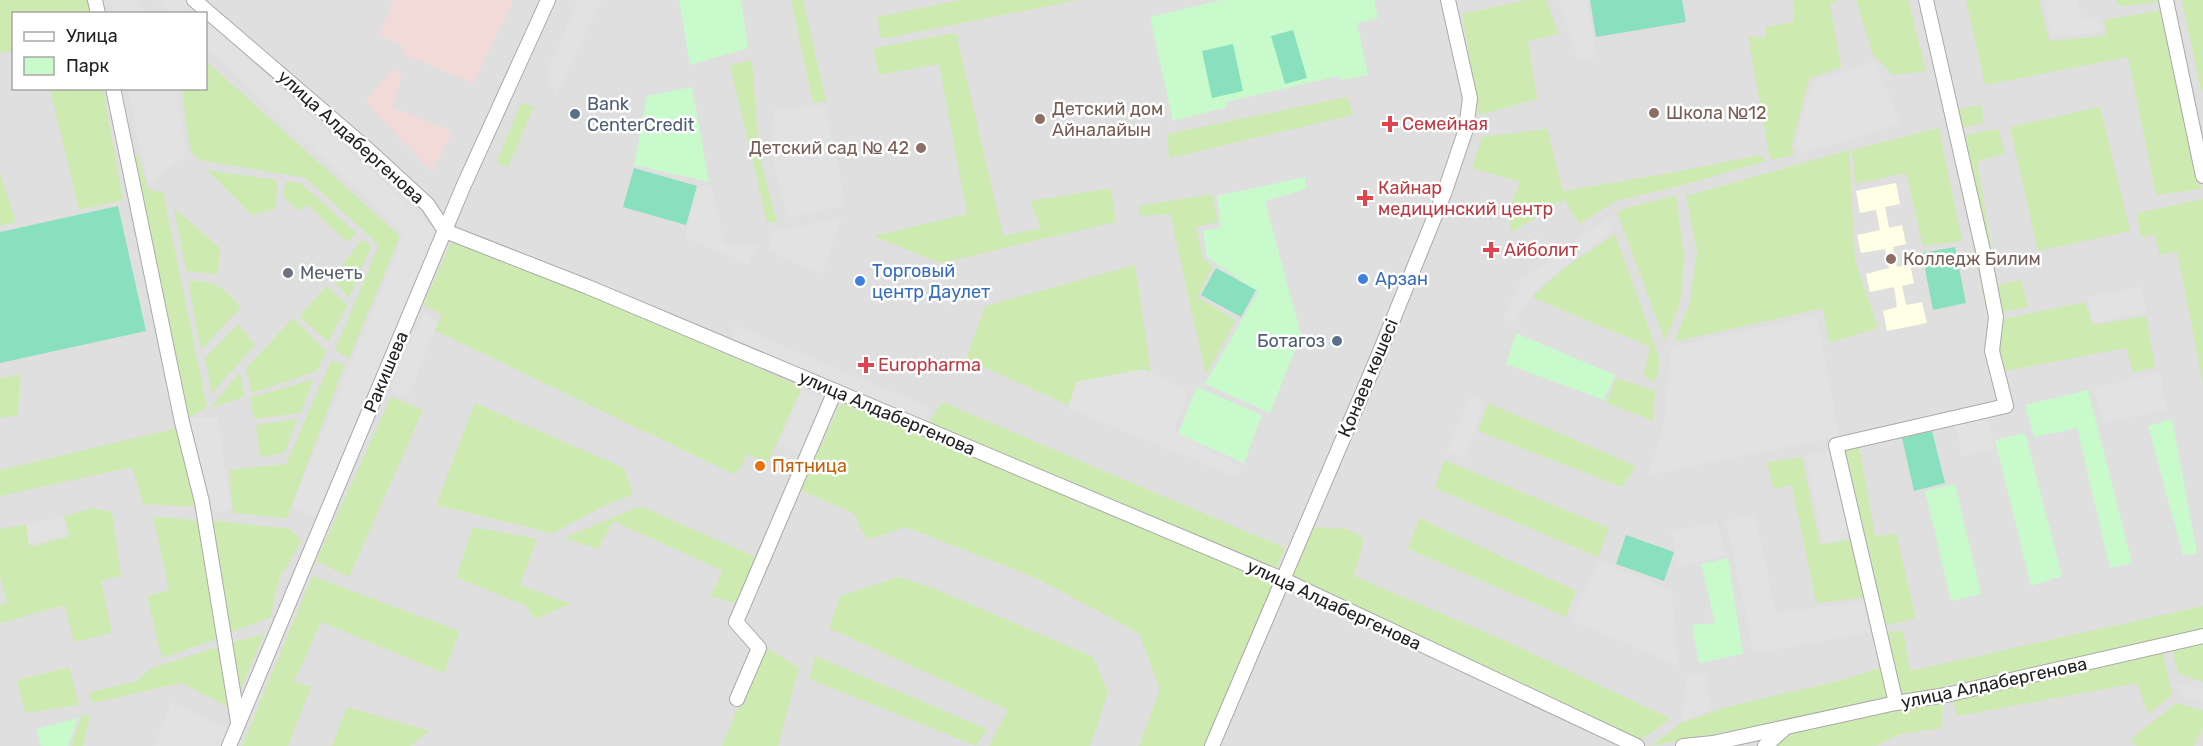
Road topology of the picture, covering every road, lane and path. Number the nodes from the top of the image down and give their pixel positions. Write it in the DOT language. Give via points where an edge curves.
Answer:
graph roads {
  1 [pos="194,0"];
  2 [pos="548,0"];
  3 [pos="1448,0"];
  4 [pos="1926,0"];
  5 [pos="2166,0"];
  6 [pos="113,90"];
  7 [pos="2203,176"];
  8 [pos="445,231"];
  9 [pos="835,391"];
  10 [pos="1282,579"];
  11 [pos="2203,636"];
  12 [pos="737,699"];
  13 [pos="1896,703"];
  14 [pos="238,724"];
  15 [pos="1785,728"];
  16 [pos="229,746"];
  17 [pos="1212,746"];
  18 [pos="1637,746"];
  19 [pos="1683,746"];
  20 [pos="1765,746"];
  1 -- 8 [label="street, улица Алдабергенова" via="365,147 428,205"];
  2 -- 8 [label="street, Ракишева"];
  3 -- 10 [label="street, Қонаев көшесі" via="1470,98 1466,129 1377,359"];
  4 -- 13 [label="street" via="1984,255 1996,317 1992,351 2007,406 1836,445"];
  5 -- 7 [label="street"];
  6 -- 14 [label="street" via="202,502"];
  8 -- 9 [label="street, улица Алдабергенова"];
  8 -- 14 [label="street, Ракишева"];
  9 -- 10 [label="street, улица Алдабергенова"];
  9 -- 12 [label="street" via="736,622 759,648"];
  10 -- 17 [label="street, Қонаев көшесі"];
  10 -- 18 [label="street, улица Алдабергенова"];
  11 -- 13 [label="street, улица Алдабергенова"];
  13 -- 15 [label="street, улица Алдабергенова"];
  14 -- 16 [label="street, Ракишева"];
  15 -- 19 [label="street, улица Алдабергенова"];
  15 -- 20 [label="street, улица Алдабергенова"];
}
